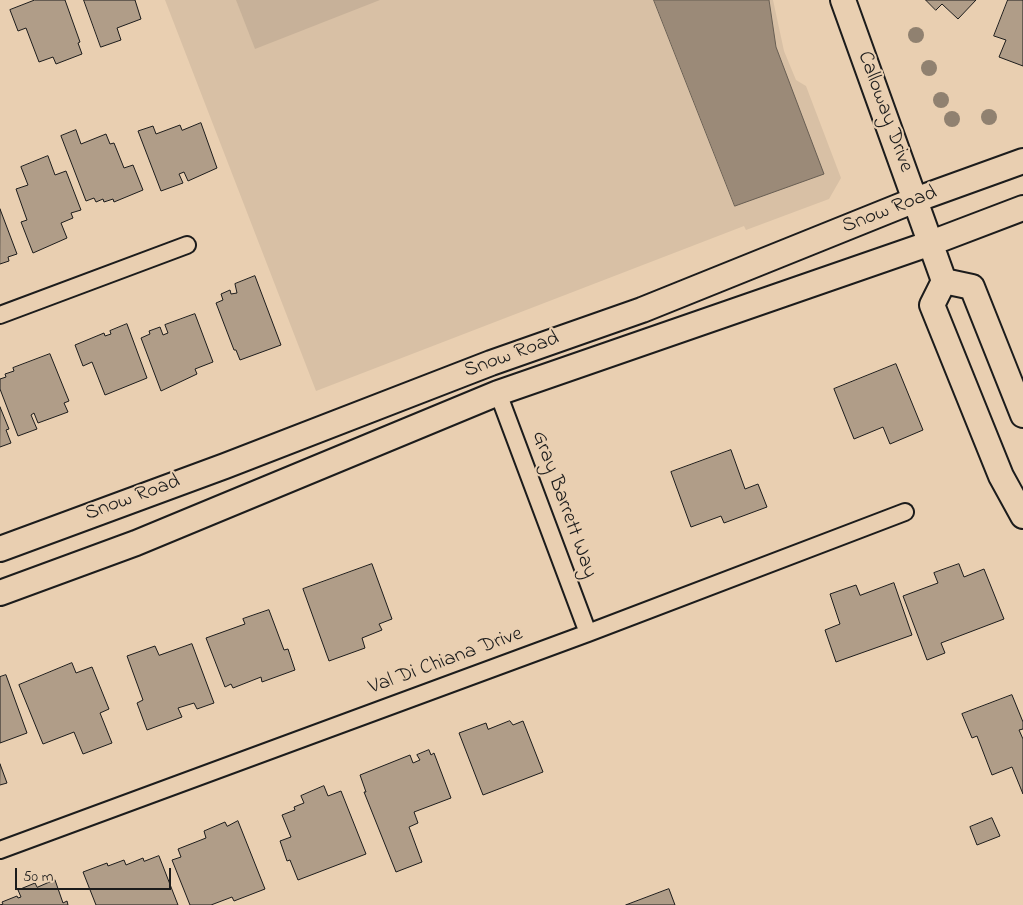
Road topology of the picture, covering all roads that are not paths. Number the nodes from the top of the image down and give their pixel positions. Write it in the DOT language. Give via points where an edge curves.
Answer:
graph roads {
  1 [pos="843,0"];
  2 [pos="1023,160"];
  3 [pos="915,200"];
  4 [pos="1023,208"];
  5 [pos="931,243"];
  6 [pos="187,244"];
  7 [pos="944,281"];
  8 [pos="0,315"];
  9 [pos="498,393"];
  10 [pos="1023,415"];
  11 [pos="906,512"];
  12 [pos="1023,516"];
  13 [pos="0,549"];
  14 [pos="0,593"];
  15 [pos="588,633"];
  16 [pos="0,850"];
  1 -- 3 [label="main road, Calloway Drive"];
  2 -- 3 [label="main road, Snow Road"];
  3 -- 5 [label="main road, Calloway Drive"];
  3 -- 13 [label="main road, Snow Road" via="642,310 491,363"];
  4 -- 5 [label="main road, Snow Road"];
  5 -- 7 [label="main road, Calloway Drive"];
  5 -- 9 [label="main road, Snow Road"];
  6 -- 8 [label="street"];
  7 -- 10 [label="main road" via="972,287"];
  7 -- 12 [label="main road" via="932,304 1001,476"];
  9 -- 14 [label="main road, Snow Road" via="136,542"];
  9 -- 15 [label="street, Gray Barrett Way"];
  11 -- 15 [label="street, Val Di Chiana Drive"];
  15 -- 16 [label="street, Val Di Chiana Drive"];
}
